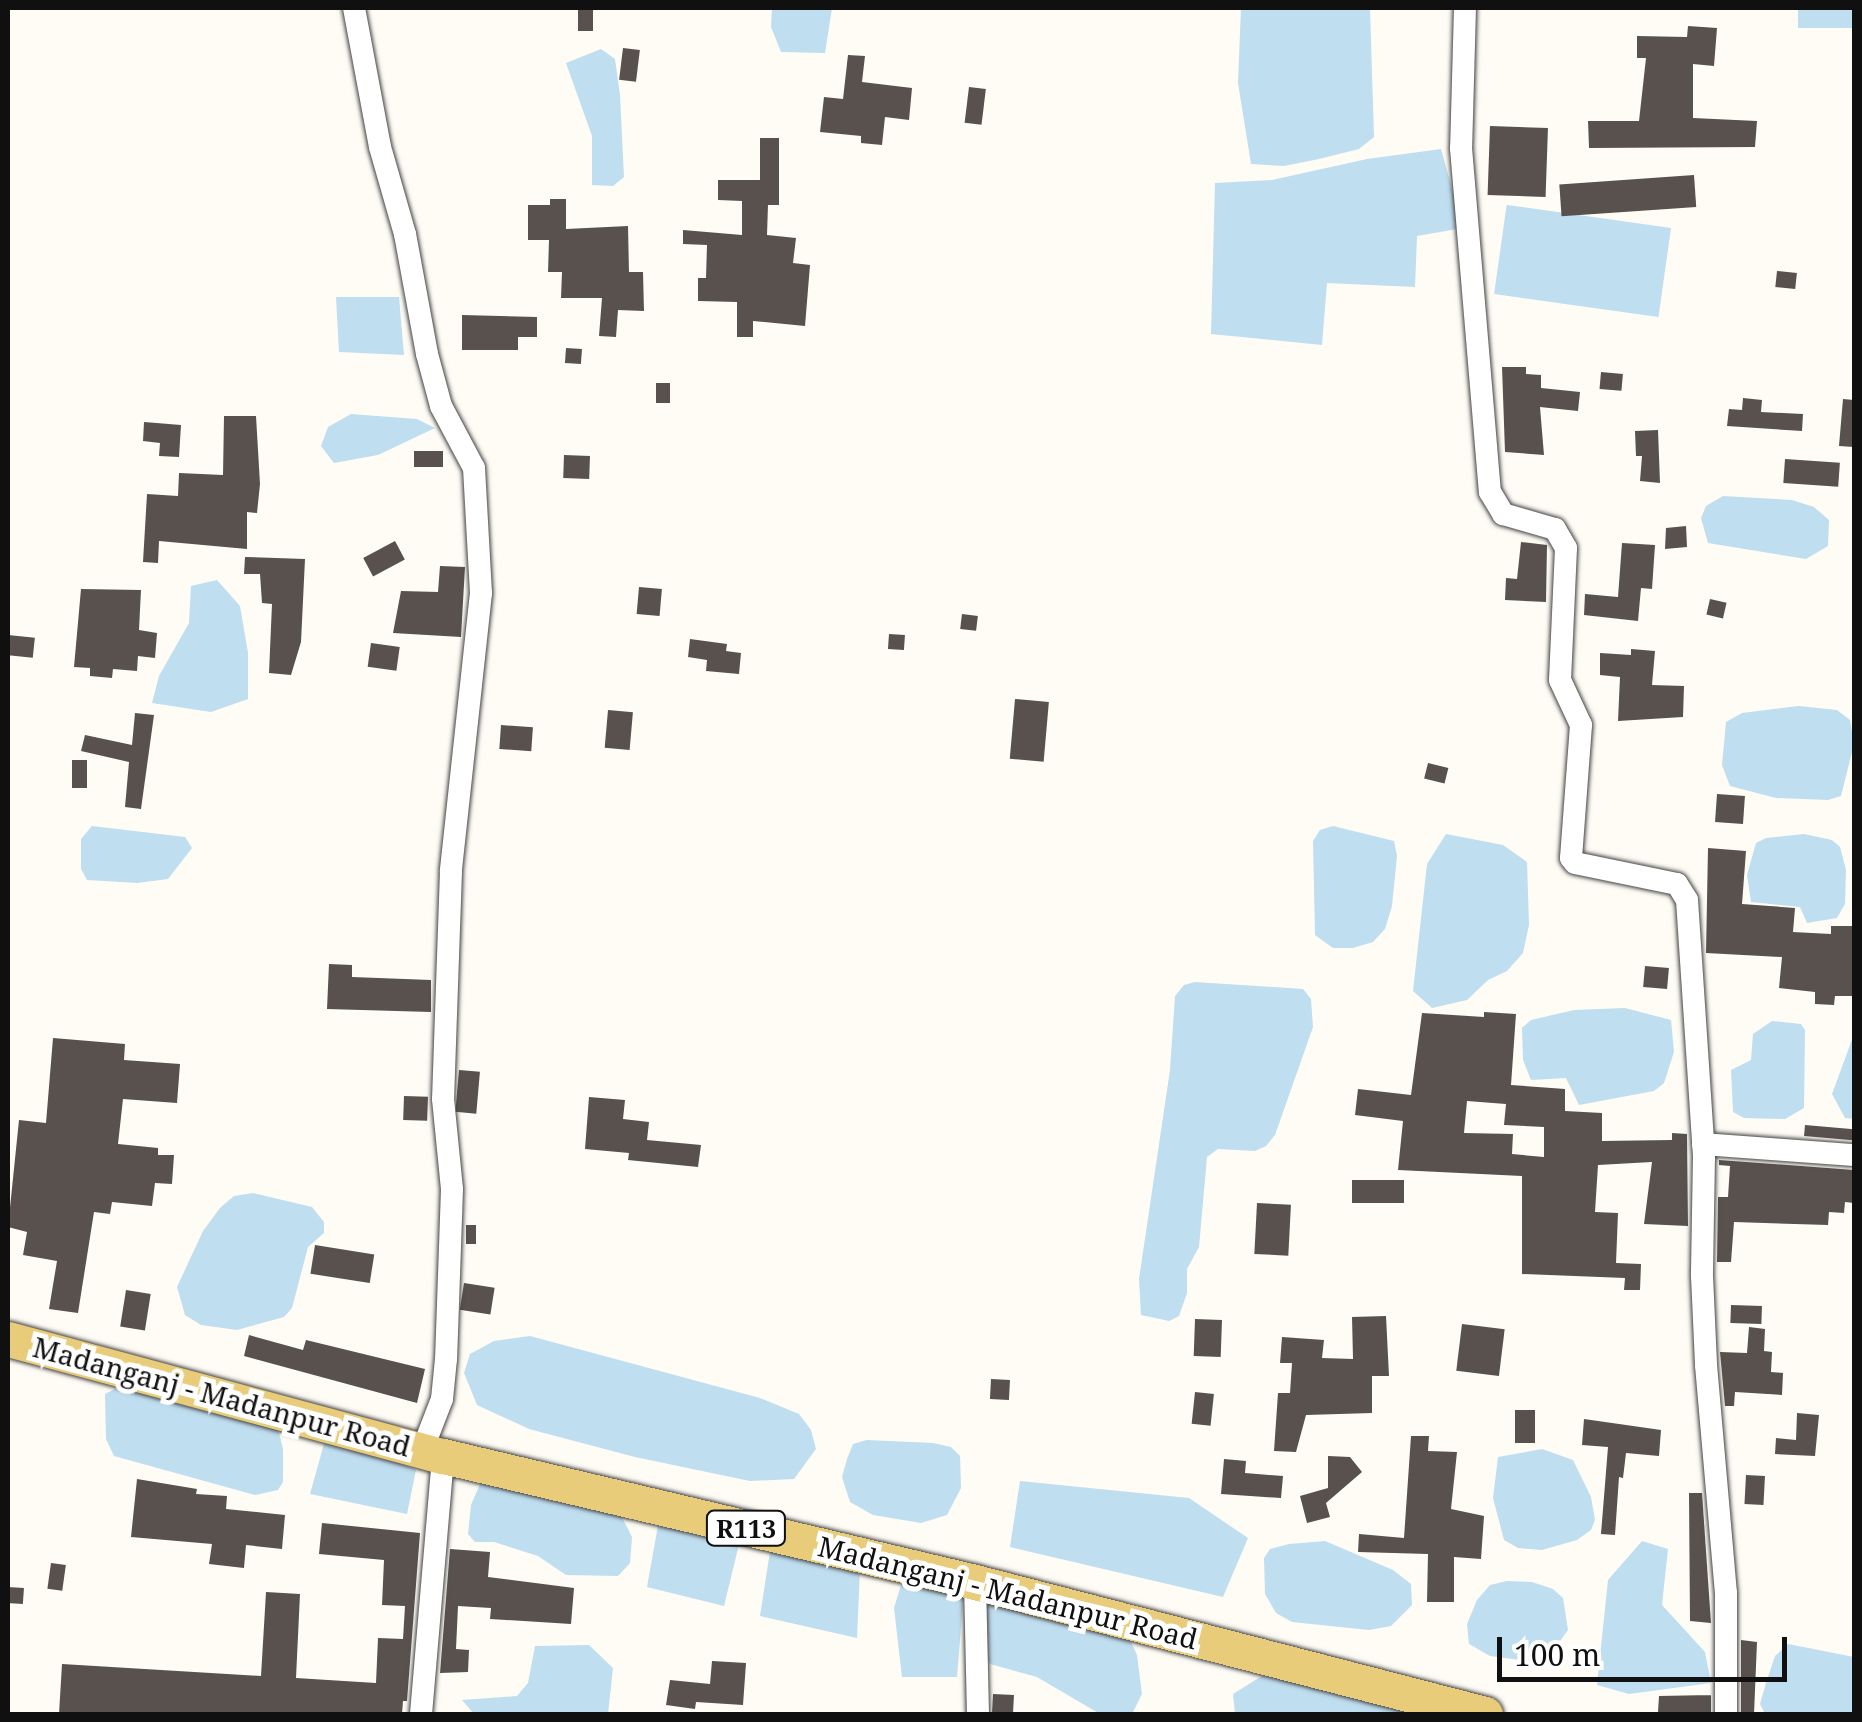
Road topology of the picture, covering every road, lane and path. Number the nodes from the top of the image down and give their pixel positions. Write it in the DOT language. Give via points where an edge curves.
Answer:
graph roads {
  1 [pos="354,8"];
  2 [pos="1465,8"];
  3 [pos="1703,1144"];
  4 [pos="1854,1155"];
  5 [pos="8,1339"];
  6 [pos="432,1452"];
  7 [pos="974,1582"];
  8 [pos="421,1714"];
  9 [pos="978,1714"];
  10 [pos="1484,1714"];
  11 [pos="1726,1714"];
  1 -- 6 [label="street" via="427,354 442,406 474,468 478,534 476,664 451,871 444,1099 452,1189 446,1359"];
  2 -- 3 [label="street" via="1461,148 1490,492 1503,514 1554,529 1566,548 1560,680 1580,726 1571,858 1677,884 1687,900"];
  3 -- 4 [label="street"];
  3 -- 11 [label="street" via="1702,1276 1724,1557"];
  5 -- 6 [label="main road, Madanganj - Madanpur Road / R113"];
  6 -- 7 [label="main road, Madanganj - Madanpur Road / R113"];
  6 -- 8 [label="street"];
  7 -- 9 [label="street"];
  7 -- 10 [label="main road, Madanganj - Madanpur Road / R113"];
}
